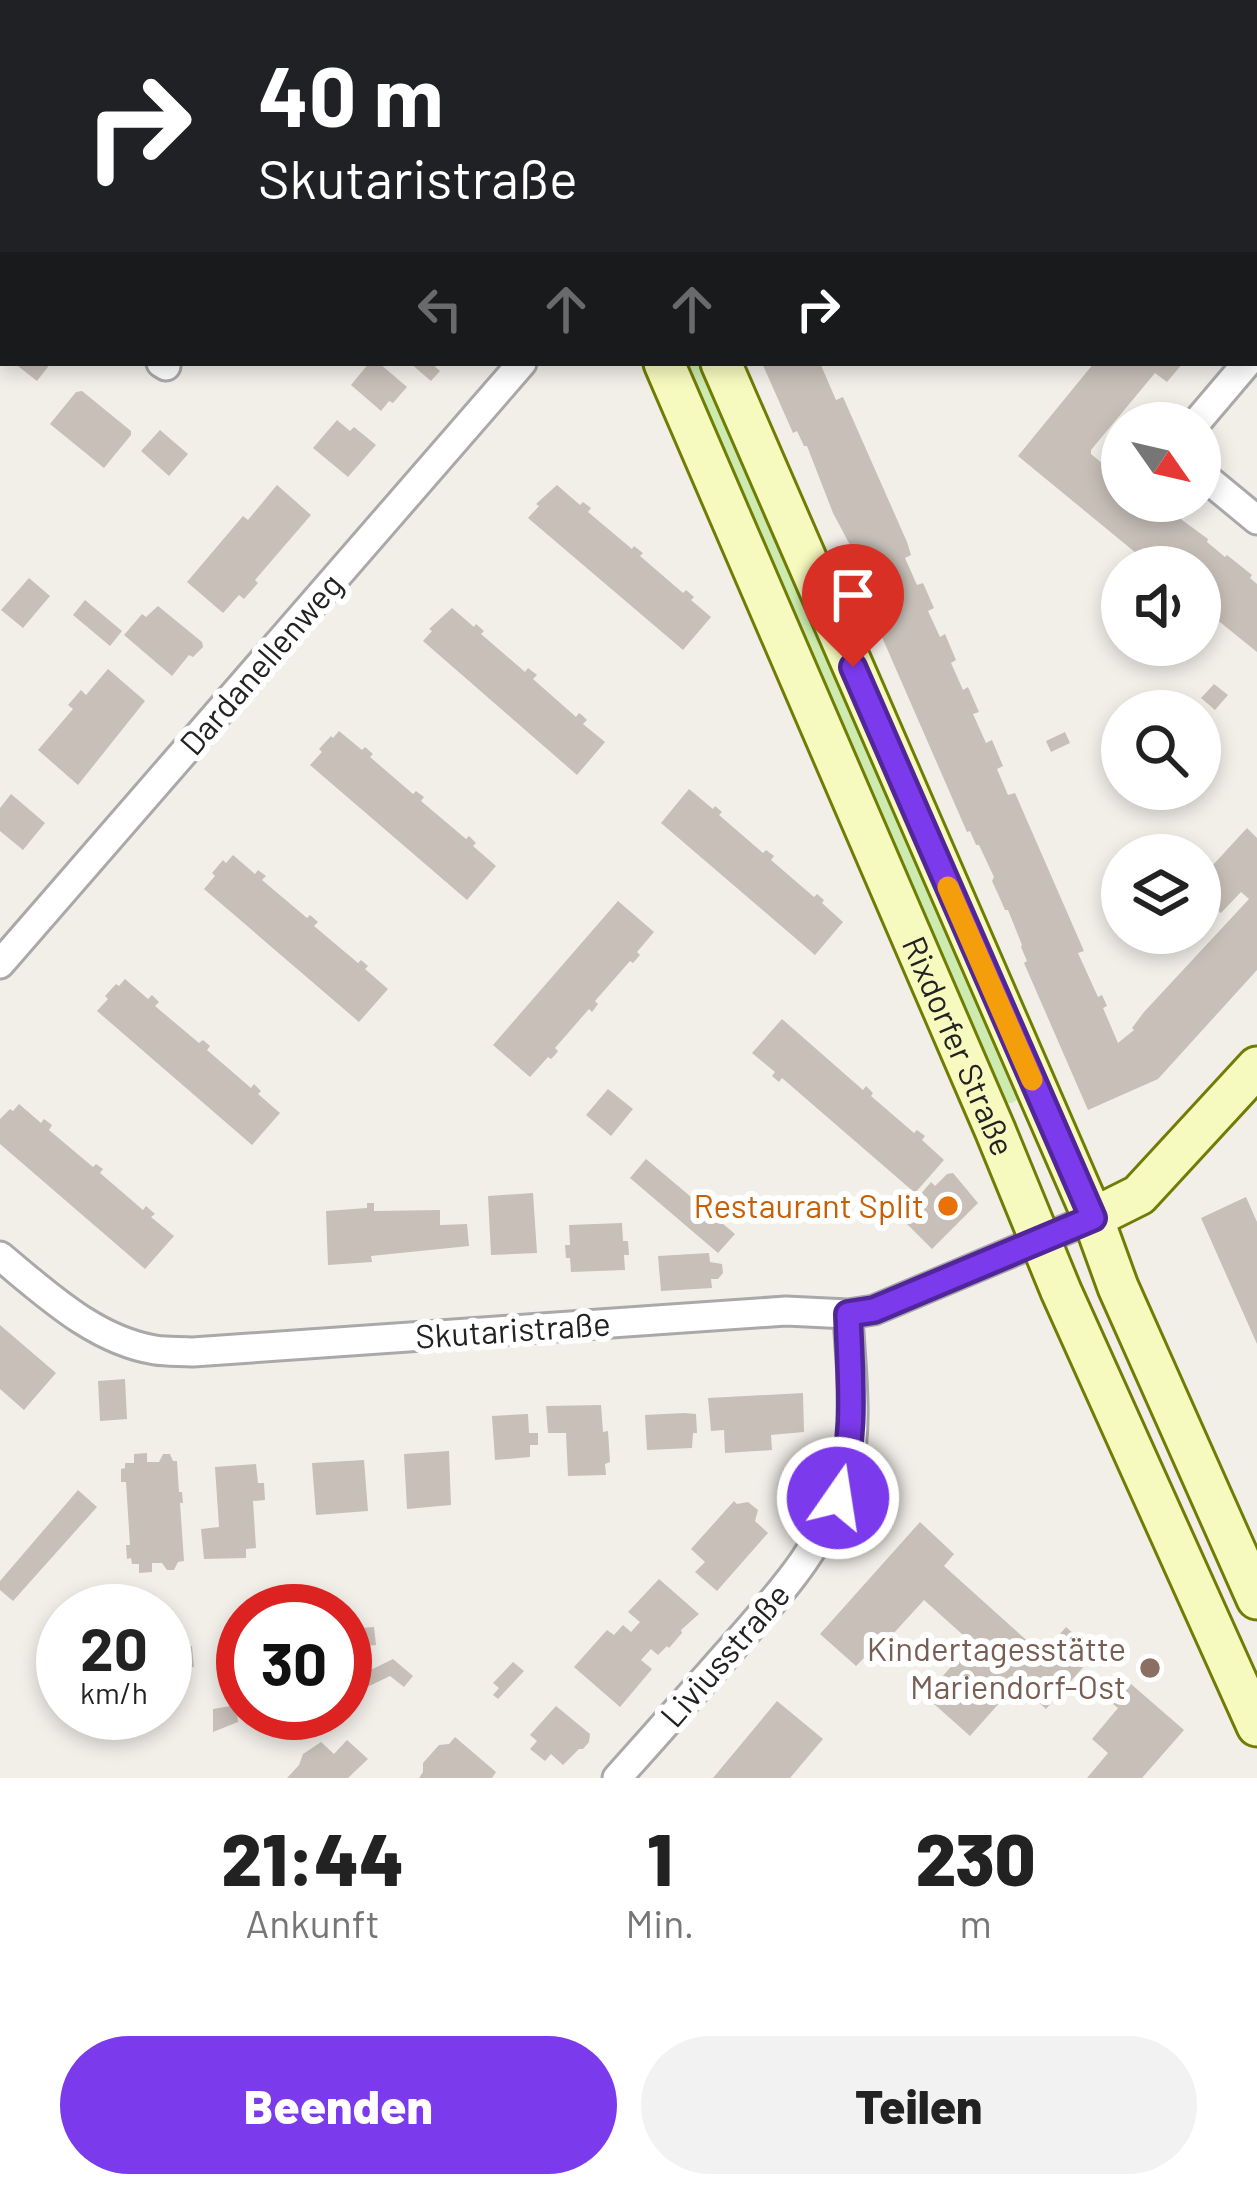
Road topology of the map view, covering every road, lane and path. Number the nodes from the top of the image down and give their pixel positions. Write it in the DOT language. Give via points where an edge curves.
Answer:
graph roads {
  1 [pos="519,366"];
  2 [pos="665,366"];
  3 [pos="722,366"];
  4 [pos="1244,366"];
  5 [pos="1214,402"];
  6 [pos="1221,490"];
  7 [pos="1257,520"];
  8 [pos="0,964"];
  9 [pos="1257,1067"];
  10 [pos="1041,1100"];
  11 [pos="991,1122"];
  12 [pos="1093,1218"];
  13 [pos="1040,1241"];
  14 [pos="0,1256"];
  15 [pos="848,1314"];
  16 [pos="1257,1599"];
  17 [pos="1257,1726"];
  18 [pos="617,1778"];
  1 -- 8 [label="street, Dardanellenweg"];
  2 -- 11 [label="street, Rixdorfer Straße"];
  3 -- 10 [label="street, Rixdorfer Straße"];
  4 -- 5 [label="street"];
  6 -- 7 [label="street"];
  9 -- 12 [label="street" via="1139,1195"];
  10 -- 11 [label="street"];
  10 -- 12 [label="street, Rixdorfer Straße"];
  11 -- 13 [label="street, Rixdorfer Straße"];
  12 -- 13 [label="street, Skutaristraße"];
  12 -- 16 [label="street, Rixdorfer Straße"];
  13 -- 15 [label="street, Skutaristraße"];
  13 -- 17 [label="street, Rixdorfer Straße"];
  14 -- 15 [label="street, Skutaristraße" via="57,1304 113,1336 193,1352 786,1311"];
  15 -- 18 [label="street, Liviusstraße" via="852,1434 824,1531 772,1603"];
}
